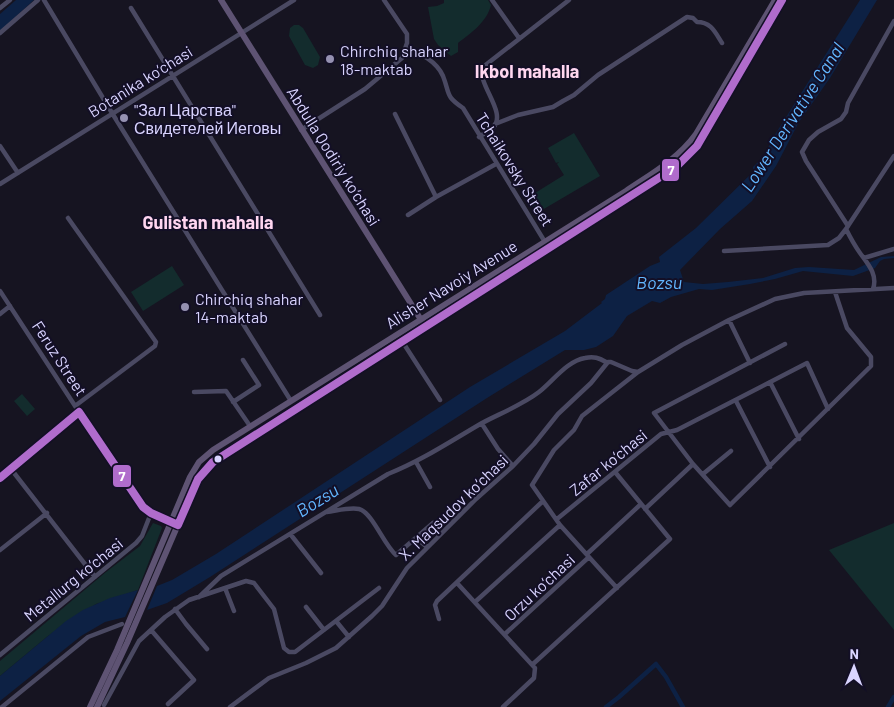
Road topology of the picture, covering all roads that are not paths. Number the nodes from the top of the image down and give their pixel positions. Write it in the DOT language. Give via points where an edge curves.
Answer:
graph roads {
  1 [pos="10,0"];
  2 [pos="38,0"];
  3 [pos="44,0"];
  4 [pos="221,0"];
  5 [pos="294,0"];
  6 [pos="384,0"];
  7 [pos="492,0"];
  8 [pos="569,0"];
  9 [pos="775,0"];
  10 [pos="782,0"];
  11 [pos="0,8"];
  12 [pos="131,8"];
  13 [pos="894,21"];
  14 [pos="0,33"];
  15 [pos="241,34"];
  16 [pos="519,38"];
  17 [pos="722,43"];
  18 [pos="406,49"];
  19 [pos="172,75"];
  20 [pos="112,113"];
  21 [pos="395,114"];
  22 [pos="495,124"];
  23 [pos="301,130"];
  24 [pos="479,136"];
  25 [pos="0,146"];
  26 [pos="894,156"];
  27 [pos="496,164"];
  28 [pos="18,172"];
  29 [pos="0,184"];
  30 [pos="436,197"];
  31 [pos="408,215"];
  32 [pos="68,218"];
  33 [pos="847,227"];
  34 [pos="545,242"];
  35 [pos="894,249"];
  36 [pos="724,251"];
  37 [pos="866,259"];
  38 [pos="894,288"];
  39 [pos="873,289"];
  40 [pos="0,291"];
  41 [pos="835,292"];
  42 [pos="10,306"];
  43 [pos="0,314"];
  44 [pos="320,315"];
  45 [pos="421,320"];
  46 [pos="729,320"];
  47 [pos="426,327"];
  48 [pos="402,341"];
  49 [pos="785,344"];
  50 [pos="242,360"];
  51 [pos="606,362"];
  52 [pos="750,363"];
  53 [pos="638,372"];
  54 [pos="770,382"];
  55 [pos="194,392"];
  56 [pos="440,400"];
  57 [pos="291,401"];
  58 [pos="736,401"];
  59 [pos="234,402"];
  60 [pos="75,406"];
  61 [pos="828,409"];
  62 [pos="79,412"];
  63 [pos="482,424"];
  64 [pos="250,426"];
  65 [pos="667,432"];
  66 [pos="799,439"];
  67 [pos="731,451"];
  68 [pos="416,462"];
  69 [pos="694,464"];
  70 [pos="513,466"];
  71 [pos="770,467"];
  72 [pos="11,469"];
  73 [pos="614,472"];
  74 [pos="703,474"];
  75 [pos="0,478"];
  76 [pos="430,487"];
  77 [pos="543,501"];
  78 [pos="641,504"];
  79 [pos="645,509"];
  80 [pos="47,513"];
  81 [pos="150,513"];
  82 [pos="323,513"];
  83 [pos="557,519"];
  84 [pos="171,522"];
  85 [pos="433,523"];
  86 [pos="178,525"];
  87 [pos="560,525"];
  88 [pos="291,534"];
  89 [pos="416,538"];
  90 [pos="427,547"];
  91 [pos="0,550"];
  92 [pos="588,556"];
  93 [pos="321,573"];
  94 [pos="95,577"];
  95 [pos="457,583"];
  96 [pos="225,588"];
  97 [pos="379,588"];
  98 [pos="617,588"];
  99 [pos="199,597"];
  100 [pos="475,602"];
  101 [pos="306,607"];
  102 [pos="175,609"];
  103 [pos="234,611"];
  104 [pos="439,619"];
  105 [pos="336,621"];
  106 [pos="122,624"];
  107 [pos="151,630"];
  108 [pos="324,630"];
  109 [pos="505,634"];
  110 [pos="349,637"];
  111 [pos="207,649"];
  112 [pos="0,655"];
  113 [pos="533,664"];
  114 [pos="99,704"];
  115 [pos="168,704"];
  116 [pos="2,707"];
  117 [pos="90,707"];
  118 [pos="230,707"];
  119 [pos="502,707"];
  1 -- 11 [label="street"];
  2 -- 14 [label="street"];
  3 -- 20 [label="street"];
  4 -- 15 [label="main road, Abdulla Qodiriy ko‘chasi"];
  5 -- 15 [label="street, Botanika ko‘chasi"];
  6 -- 18 [label="street" via="406,31"];
  7 -- 16 [label="street"];
  8 -- 16 [label="street, Tchaikovsky Street"];
  9 -- 34 [label="main road, Alisher Navoiy Avenue" via="688,145 658,170"];
  10 -- 47 [label="main road, Alisher Navoiy Avenue" via="708,129 685,159 630,198"];
  12 -- 19 [label="street"];
  13 -- 33 [label="street" via="845,114 810,139 802,152"];
  15 -- 19 [label="street, Botanika ko‘chasi"];
  15 -- 23 [label="main road, Abdulla Qodiriy ko‘chasi"];
  16 -- 22 [label="street, Tchaikovsky Street" via="482,69 482,77 496,110"];
  17 -- 22 [label="street, Tchaikovsky Street" via="709,24 687,16 563,101"];
  18 -- 23 [label="street" via="400,60 365,89"];
  18 -- 24 [label="street, Tchaikovsky Street" via="424,55 439,70 449,96 463,108"];
  19 -- 20 [label="street, Botanika ko‘chasi"];
  19 -- 44 [label="street"];
  20 -- 28 [label="street, Botanika ko‘chasi"];
  20 -- 57 [label="street"];
  21 -- 30 [label="street"];
  22 -- 24 [label="street"];
  23 -- 45 [label="main road, Abdulla Qodiriy ko‘chasi"];
  24 -- 27 [label="street, Tchaikovsky Street"];
  25 -- 28 [label="street"];
  26 -- 33 [label="street"];
  27 -- 30 [label="street"];
  27 -- 34 [label="street, Tchaikovsky Street"];
  28 -- 29 [label="street, Botanika ko‘chasi"];
  30 -- 31 [label="street"];
  32 -- 60 [label="street" via="156,342 155,346"];
  33 -- 36 [label="street" via="828,245"];
  33 -- 37 [label="street"];
  34 -- 45 [label="main road, Alisher Navoiy Avenue"];
  35 -- 37 [label="street"];
  37 -- 39 [label="street" via="875,278"];
  38 -- 39 [label="street"];
  39 -- 41 [label="street"];
  40 -- 42 [label="street, Feruz Street"];
  41 -- 46 [label="street" via="775,299"];
  41 -- 61 [label="street" via="847,328 871,357 871,366"];
  42 -- 43 [label="street"];
  42 -- 60 [label="street, Feruz Street"];
  45 -- 47 [label="main road, Abdulla Qodiriy ko‘chasi"];
  45 -- 57 [label="main road, Alisher Navoiy Avenue"];
  46 -- 52 [label="street"];
  46 -- 53 [label="street"];
  47 -- 48 [label="main road, Alisher Navoiy Avenue"];
  48 -- 56 [label="street"];
  48 -- 86 [label="main road, Alisher Navoiy Avenue" via="212,462 198,480"];
  49 -- 52 [label="street, Zafar ko‘chasi"];
  50 -- 59 [label="street" via="259,385"];
  51 -- 53 [label="street"];
  51 -- 63 [label="street" via="597,357 576,362 539,392"];
  51 -- 70 [label="street, X. Maqsudov ko‘chasi" via="591,383 558,414"];
  52 -- 65 [label="street, Zafar ko‘chasi" via="654,413"];
  53 -- 77 [label="street" via="582,416 574,430 554,450 532,485"];
  54 -- 58 [label="street"];
  54 -- 61 [label="street" via="807,363"];
  54 -- 66 [label="street"];
  55 -- 59 [label="street" via="226,391"];
  57 -- 64 [label="main road, Alisher Navoiy Avenue"];
  58 -- 65 [label="street"];
  58 -- 71 [label="street"];
  59 -- 64 [label="street"];
  60 -- 62 [label="street, Feruz Street"];
  61 -- 66 [label="street"];
  62 -- 72 [label="street"];
  62 -- 81 [label="street, Feruz Street"];
  63 -- 68 [label="street"];
  63 -- 70 [label="street"];
  64 -- 84 [label="main road, Alisher Navoiy Avenue" via="198,462"];
  65 -- 69 [label="street"];
  65 -- 73 [label="street, Zafar ko‘chasi"];
  66 -- 71 [label="street"];
  67 -- 74 [label="street"];
  68 -- 76 [label="street"];
  68 -- 82 [label="street" via="388,474"];
  69 -- 74 [label="street"];
  69 -- 79 [label="street"];
  70 -- 90 [label="street, X. Maqsudov ko‘chasi"];
  71 -- 74 [label="street" via="730,505"];
  72 -- 75 [label="street"];
  72 -- 80 [label="street"];
  73 -- 78 [label="street"];
  73 -- 83 [label="street, Zafar ko‘chasi"];
  77 -- 83 [label="street"];
  77 -- 95 [label="street"];
  78 -- 79 [label="street"];
  78 -- 92 [label="street, Orzu ko‘chasi"];
  79 -- 98 [label="street" via="670,539"];
  80 -- 91 [label="street"];
  80 -- 94 [label="street"];
  81 -- 84 [label="street, Feruz Street"];
  81 -- 94 [label="street, Metallurg ko‘chasi" via="138,541"];
  82 -- 88 [label="street"];
  82 -- 89 [label="street" via="359,509 367,514 396,555"];
  83 -- 87 [label="street"];
  84 -- 86 [label="main road, Feruz Street"];
  84 -- 114 [label="main road, Alisher Navoiy Avenue" via="131,616"];
  85 -- 89 [label="street"];
  86 -- 114 [label="main road, Alisher Navoiy Avenue"];
  87 -- 92 [label="street"];
  87 -- 100 [label="street"];
  88 -- 93 [label="street"];
  88 -- 99 [label="street" via="221,576"];
  89 -- 90 [label="street"];
  90 -- 110 [label="street, X. Maqsudov ko‘chasi" via="407,568 382,606"];
  92 -- 98 [label="street"];
  92 -- 109 [label="street, Orzu ko‘chasi"];
  94 -- 112 [label="street, Metallurg ko‘chasi"];
  95 -- 100 [label="street"];
  95 -- 104 [label="street" via="435,605"];
  96 -- 99 [label="street"];
  96 -- 103 [label="street"];
  96 -- 108 [label="street" via="254,583 274,609 284,648 289,652 295,652"];
  97 -- 105 [label="street"];
  98 -- 113 [label="street"];
  99 -- 102 [label="street"];
  100 -- 109 [label="street"];
  101 -- 108 [label="street"];
  102 -- 107 [label="street"];
  102 -- 111 [label="street"];
  105 -- 108 [label="street"];
  105 -- 110 [label="street"];
  106 -- 116 [label="street" via="88,637"];
  107 -- 114 [label="street" via="140,641"];
  107 -- 115 [label="street" via="194,680"];
  109 -- 113 [label="street"];
  110 -- 118 [label="street, X. Maqsudov ko‘chasi" via="336,648 269,678"];
  113 -- 119 [label="street" via="536,670 534,678"];
  114 -- 117 [label="main road"];
}
